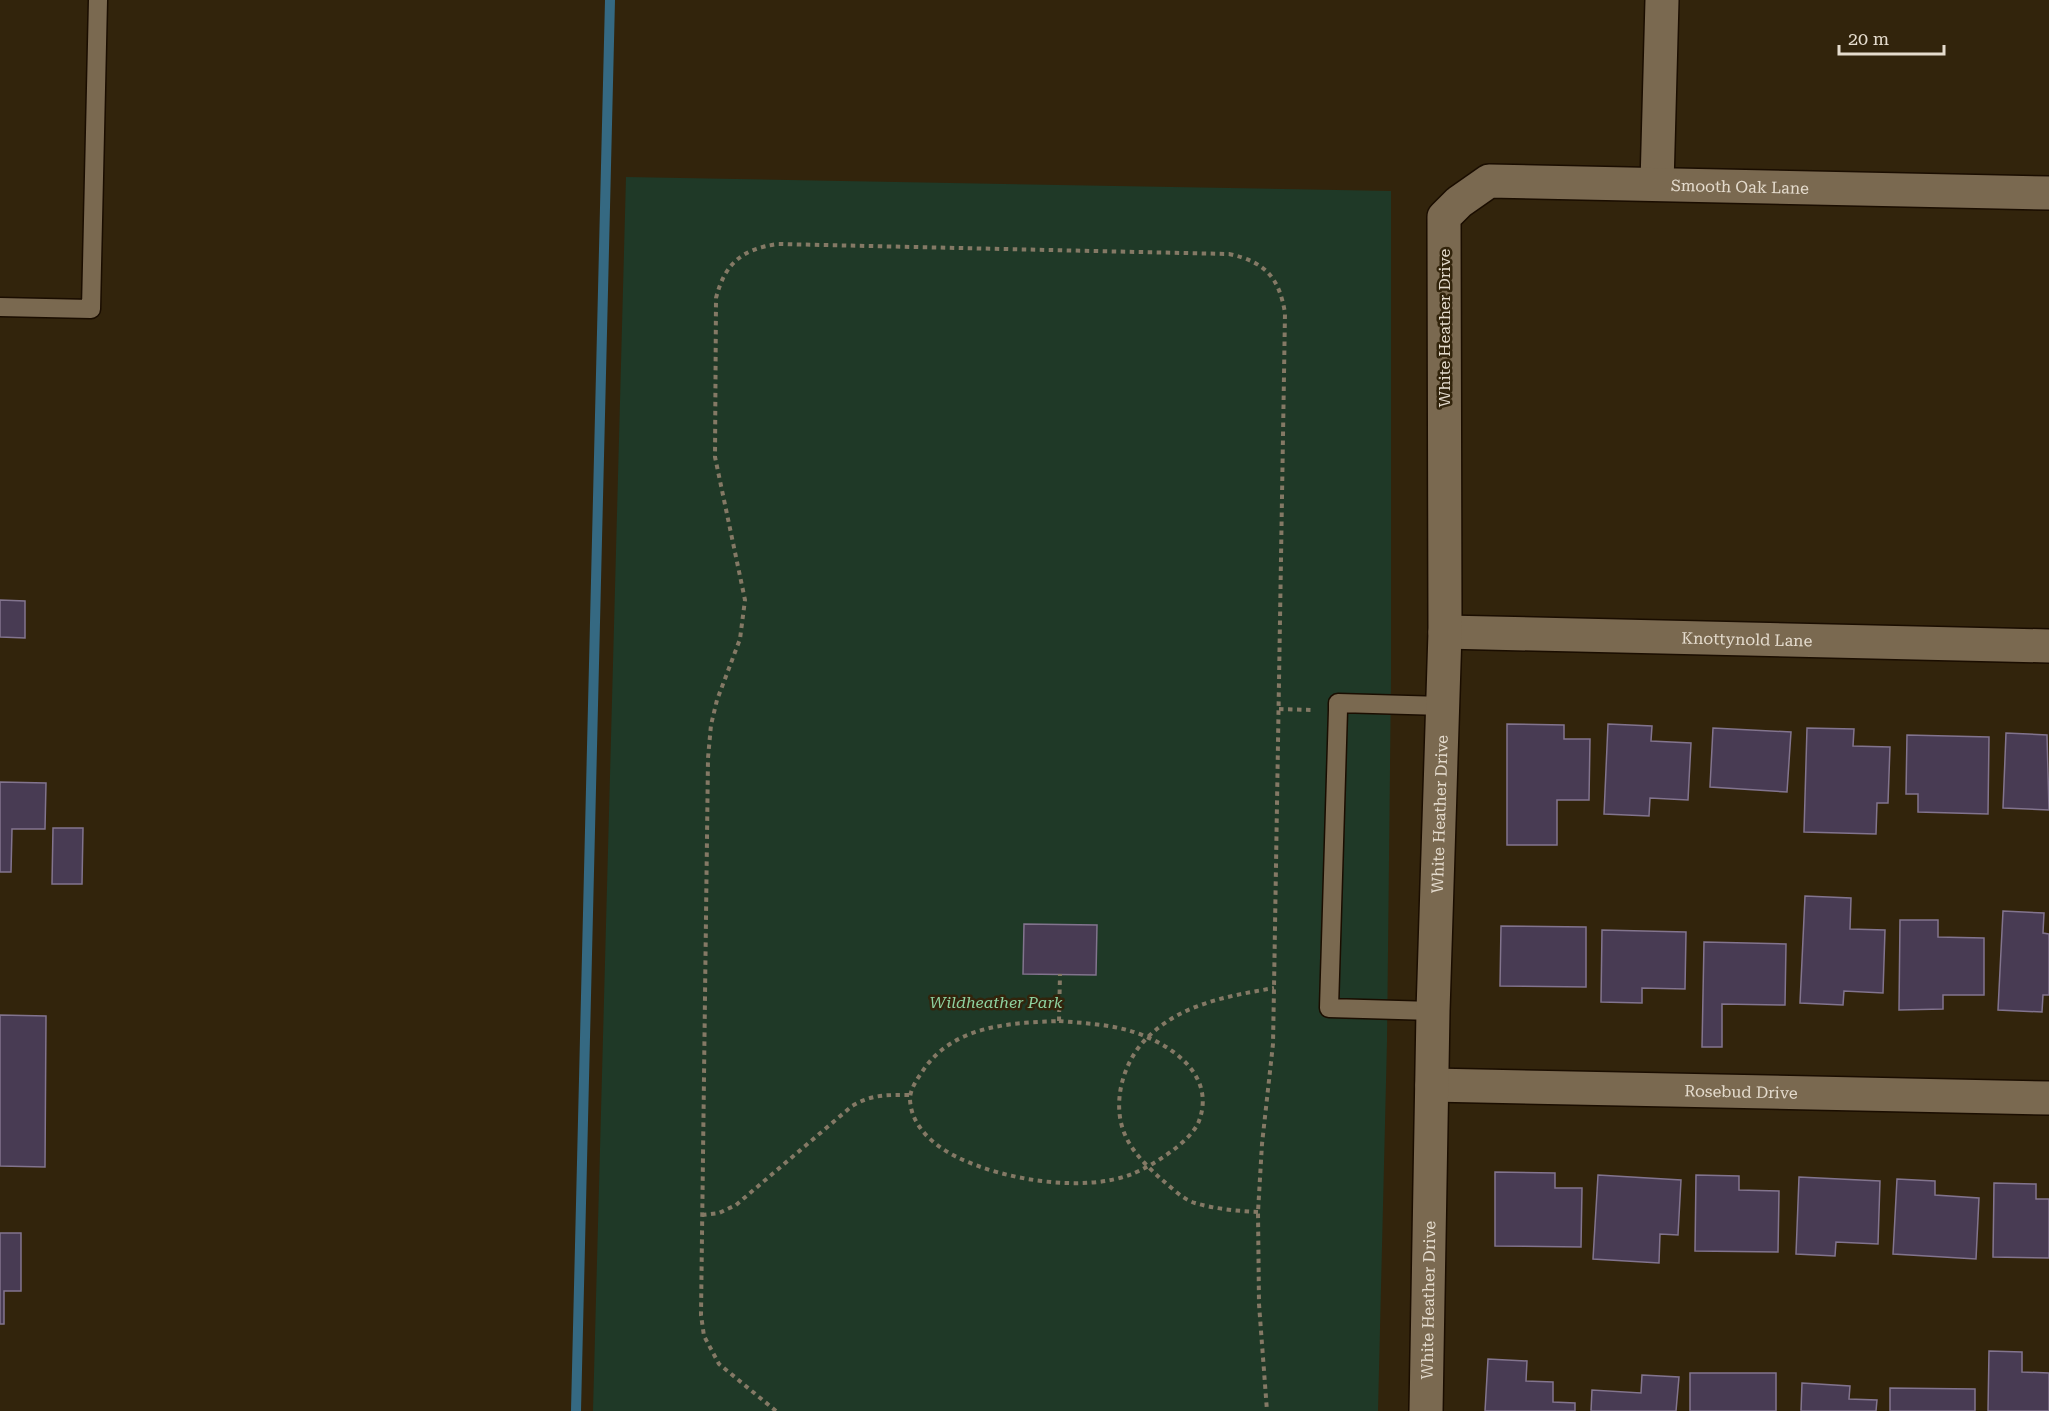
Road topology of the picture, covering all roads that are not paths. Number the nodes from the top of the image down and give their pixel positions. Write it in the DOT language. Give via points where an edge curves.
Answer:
graph roads {
  1 [pos="98,0"];
  2 [pos="1662,0"];
  3 [pos="1657,184"];
  4 [pos="2049,193"];
  5 [pos="1444,217"];
  6 [pos="0,307"];
  7 [pos="1445,632"];
  8 [pos="2049,646"];
  9 [pos="1443,706"];
  10 [pos="1433,1011"];
  11 [pos="1432,1085"];
  12 [pos="2049,1098"];
  13 [pos="1426,1411"];
  1 -- 6 [label="lane" via="91,309"];
  2 -- 3 [label="street"];
  3 -- 4 [label="street, Smooth Oak Lane"];
  3 -- 5 [label="street, Smooth Oak Lane" via="1489,181"];
  5 -- 7 [label="street, White Heather Drive"];
  7 -- 8 [label="street, Knottynold Lane"];
  7 -- 9 [label="street, White Heather Drive"];
  9 -- 10 [label="street, White Heather Drive"];
  9 -- 10 [label="lane" via="1338,703 1329,1008"];
  10 -- 11 [label="street, White Heather Drive"];
  11 -- 12 [label="street, Rosebud Drive"];
  11 -- 13 [label="street, White Heather Drive"];
}
